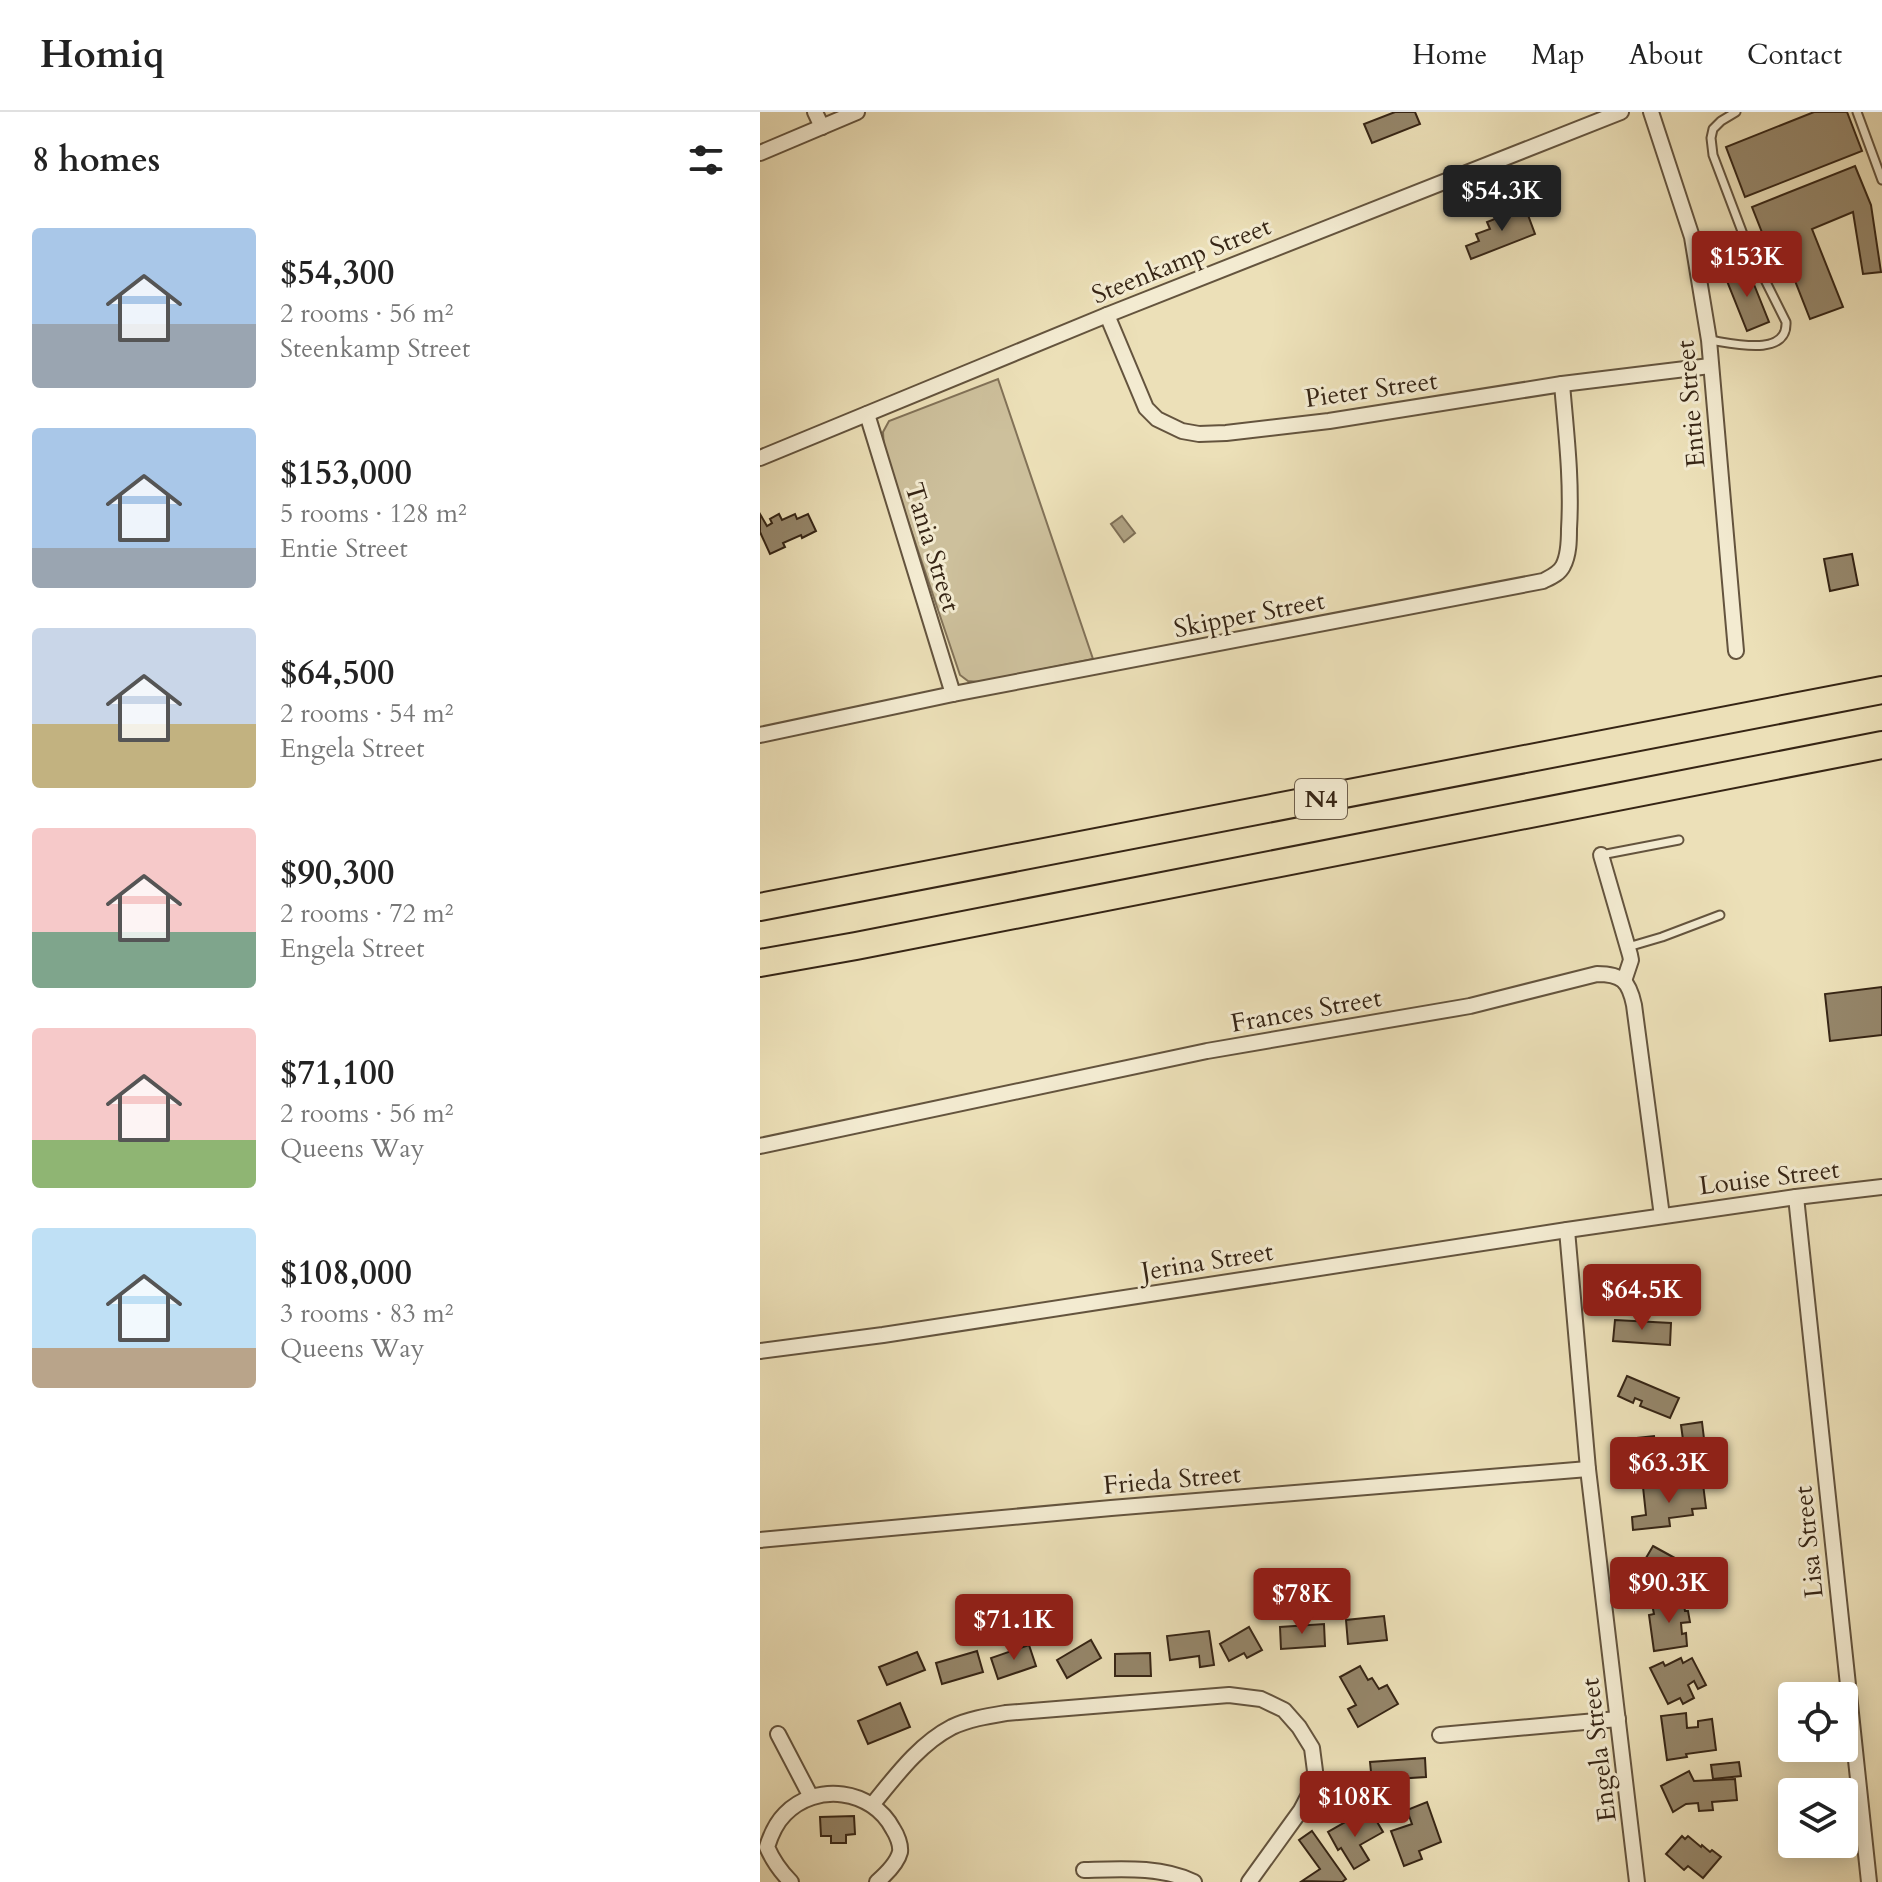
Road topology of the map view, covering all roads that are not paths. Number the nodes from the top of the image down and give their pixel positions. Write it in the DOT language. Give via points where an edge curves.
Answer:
graph roads {
  1 [pos="815,112"];
  2 [pos="857,112"];
  3 [pos="1621,112"];
  4 [pos="1651,112"];
  5 [pos="1736,112"];
  6 [pos="1857,112"];
  7 [pos="822,127"];
  8 [pos="760,153"];
  9 [pos="1882,180"];
  10 [pos="1692,237"];
  11 [pos="1746,242"];
  12 [pos="1107,315"];
  13 [pos="1709,340"];
  14 [pos="1710,366"];
  15 [pos="1562,384"];
  16 [pos="867,414"];
  17 [pos="760,458"];
  18 [pos="1736,651"];
  19 [pos="1882,690"];
  20 [pos="953,694"];
  21 [pos="760,735"];
  22 [pos="1882,745"];
  23 [pos="1679,840"];
  24 [pos="1601,855"];
  25 [pos="760,907"];
  26 [pos="1720,915"];
  27 [pos="1628,947"];
  28 [pos="760,963"];
  29 [pos="1624,981"];
  30 [pos="760,1146"];
  31 [pos="1882,1187"];
  32 [pos="1796,1197"];
  33 [pos="1662,1216"];
  34 [pos="1567,1230"];
  35 [pos="760,1351"];
  36 [pos="1588,1469"];
  37 [pos="760,1540"];
  38 [pos="1618,1719"];
  39 [pos="778,1734"];
  40 [pos="1440,1735"];
  41 [pos="811,1797"];
  42 [pos="872,1805"];
  43 [pos="763,1847"];
  44 [pos="1084,1870"];
  45 [pos="791,1882"];
  46 [pos="877,1882"];
  47 [pos="1194,1882"];
  48 [pos="1249,1882"];
  49 [pos="1637,1882"];
  50 [pos="1869,1882"];
  1 -- 7 [label="street"];
  2 -- 7 [label="street"];
  3 -- 12 [label="street, Steenkamp Street"];
  4 -- 10 [label="street, Entie Street"];
  5 -- 11 [label="lane" via="1713,129 1711,144"];
  6 -- 9 [label="lane"];
  7 -- 8 [label="street"];
  10 -- 11 [label="lane"];
  10 -- 13 [label="street, Entie Street"];
  11 -- 13 [label="lane" via="1787,329 1774,343 1752,346"];
  12 -- 15 [label="street, Pieter Street" via="1146,408 1157,419 1199,434 1329,421"];
  12 -- 16 [label="street, Steenkamp Street"];
  13 -- 14 [label="street, Entie Street"];
  14 -- 15 [label="street, Pieter Street"];
  14 -- 18 [label="street, Entie Street"];
  15 -- 20 [label="street, Skipper Street" via="1571,495 1567,555 1555,575"];
  16 -- 17 [label="street, Steenkamp Street"];
  16 -- 20 [label="street, Tania Street"];
  19 -- 25 [label="highway, N4"];
  20 -- 21 [label="street, Skipper Street"];
  22 -- 28 [label="highway, N4"];
  23 -- 24 [label="lane"];
  24 -- 27 [label="street"];
  26 -- 27 [label="lane"];
  27 -- 29 [label="street" via="1631,960"];
  29 -- 30 [label="street, Frances Street" via="1597,974 1470,1006 1207,1051"];
  29 -- 33 [label="street" via="1634,1005"];
  31 -- 32 [label="street, Louise Street"];
  32 -- 33 [label="street, Louise Street"];
  32 -- 50 [label="street, Lisa Street"];
  33 -- 34 [label="street, Jerina Street"];
  34 -- 35 [label="street, Jerina Street"];
  34 -- 36 [label="street, Engela Street"];
  36 -- 37 [label="street, Frieda Street"];
  36 -- 38 [label="street, Engela Street"];
  38 -- 40 [label="street"];
  38 -- 49 [label="street, Engela Street"];
  39 -- 41 [label="street"];
  41 -- 42 [label="street" via="843,1794"];
  41 -- 43 [label="street" via="787,1811"];
  42 -- 46 [label="street" via="891,1825 901,1851"];
  42 -- 48 [label="street" via="922,1749 952,1727 977,1718 1229,1695 1261,1699 1284,1710 1299,1727 1312,1748 1315,1771 1301,1810"];
  43 -- 45 [label="street"];
  44 -- 47 [label="street" via="1138,1869"];
}
